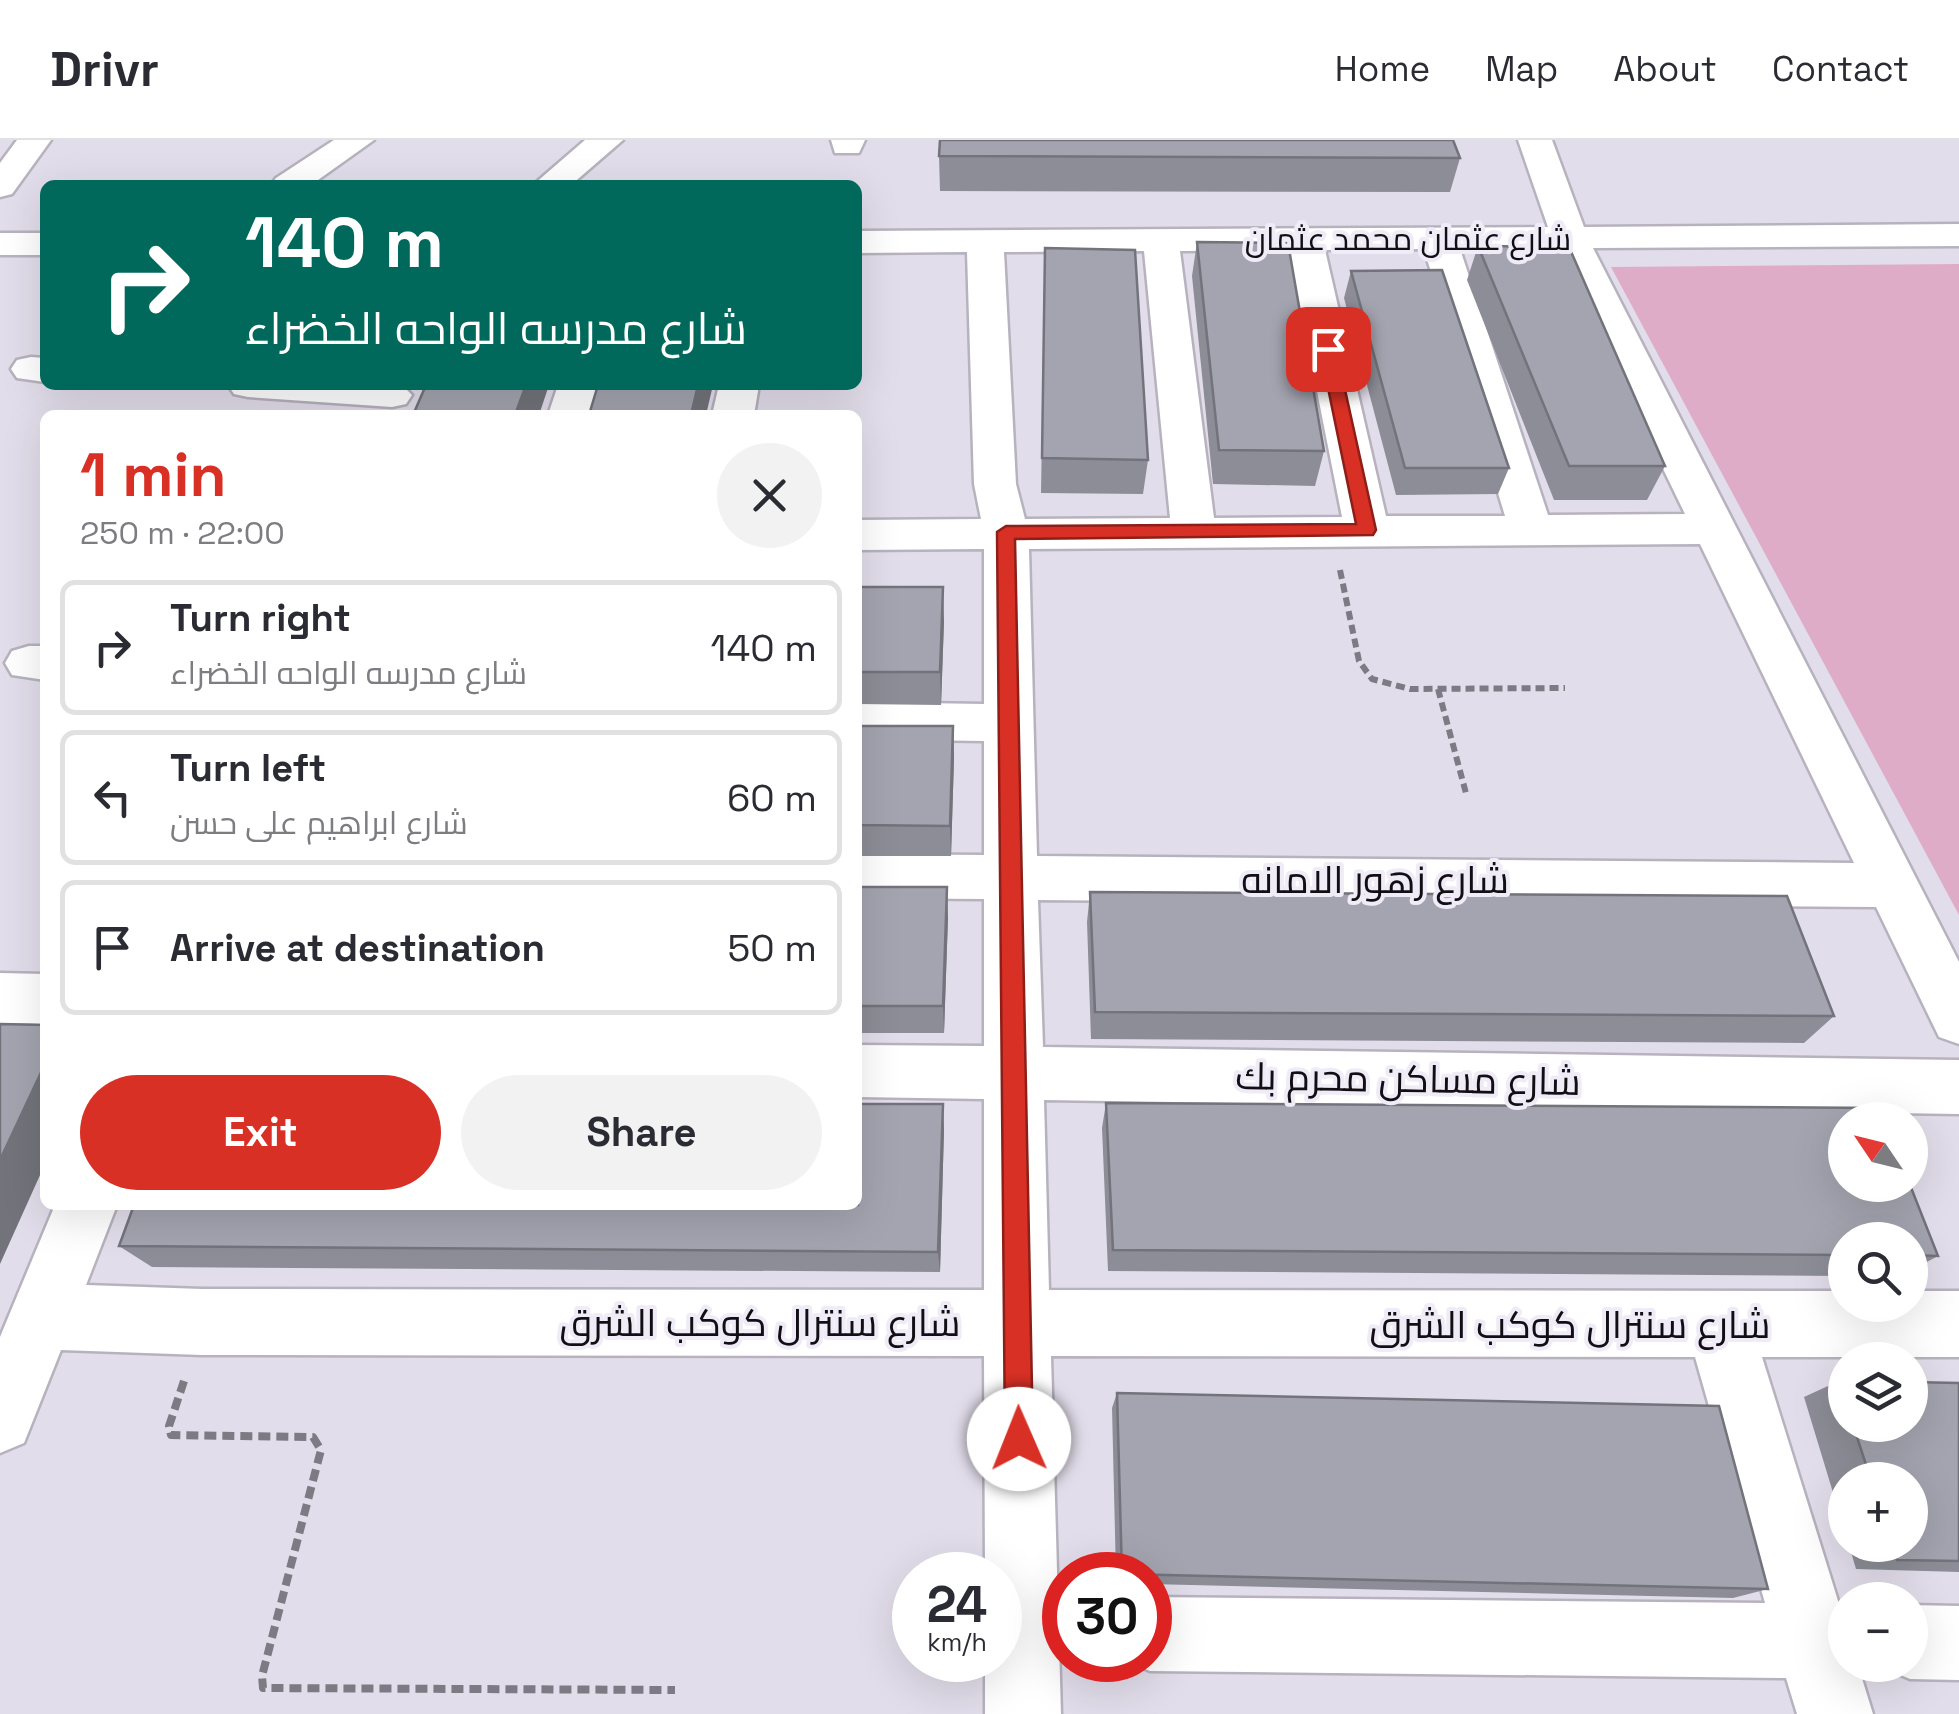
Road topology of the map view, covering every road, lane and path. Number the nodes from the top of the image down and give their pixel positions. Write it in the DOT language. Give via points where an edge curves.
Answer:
graph roads {
  1 [pos="34,140"];
  2 [pos="357,140"];
  3 [pos="606,140"];
  4 [pos="1535,140"];
  5 [pos="296,180"];
  6 [pos="556,180"];
  7 [pos="0,186"];
  8 [pos="1959,236"];
  9 [pos="1439,239"];
  10 [pos="1570,239"];
  11 [pos="1161,240"];
  12 [pos="1304,240"];
  13 [pos="862,242"];
  14 [pos="985,242"];
  15 [pos="0,244"];
  16 [pos="40,244"];
  17 [pos="289,390"];
  18 [pos="380,401"];
  19 [pos="1714,529"];
  20 [pos="1192,530"];
  21 [pos="1348,530"];
  22 [pos="1531,530"];
  23 [pos="1006,532"];
  24 [pos="862,535"];
  25 [pos="1566,688"];
  26 [pos="1438,689"];
  27 [pos="862,721"];
  28 [pos="1008,723"];
  29 [pos="1468,797"];
  30 [pos="862,876"];
  31 [pos="1011,877"];
  32 [pos="1892,884"];
  33 [pos="0,998"];
  34 [pos="40,998"];
  35 [pos="1959,1019"];
  36 [pos="862,1071"];
  37 [pos="1013,1074"];
  38 [pos="1959,1087"];
  39 [pos="84,1210"];
  40 [pos="42,1316"];
  41 [pos="202,1322"];
  42 [pos="1018,1323"];
  43 [pos="1959,1324"];
  44 [pos="1719,1326"];
  45 [pos="0,1420"];
  46 [pos="1042,1620"];
  47 [pos="1172,1634"];
  48 [pos="1042,1636"];
  49 [pos="1828,1638"];
  50 [pos="1828,1641"];
  51 [pos="1928,1642"];
  52 [pos="1959,1642"];
  53 [pos="1832,1682"];
  54 [pos="675,1690"];
  55 [pos="1023,1714"];
  56 [pos="1835,1714"];
  1 -- 7 [label="street"];
  2 -- 5 [label="street"];
  3 -- 6 [label="street"];
  4 -- 10 [label="street"];
  8 -- 10 [label="street, شارع عثمان محمد عثمان"];
  9 -- 10 [label="street, شارع عثمان محمد عثمان"];
  9 -- 12 [label="street, شارع عثمان محمد عثمان"];
  9 -- 22 [label="street"];
  10 -- 19 [label="street"];
  11 -- 12 [label="street, شارع عثمان محمد عثمان"];
  11 -- 14 [label="street, شارع عثمان محمد عثمان"];
  11 -- 20 [label="street"];
  12 -- 21 [label="street"];
  13 -- 14 [label="street, شارع عثمان محمد عثمان"];
  14 -- 23 [label="street" via="994,484"];
  15 -- 16 [label="street"];
  17 -- 18 [label="street"];
  19 -- 22 [label="street"];
  19 -- 32 [label="street"];
  20 -- 21 [label="street"];
  20 -- 23 [label="street"];
  21 -- 22 [label="street"];
  21 -- 26 [label="path" via="1364,670 1397,689"];
  23 -- 24 [label="street"];
  23 -- 28 [label="street"];
  25 -- 26 [label="path"];
  26 -- 29 [label="path"];
  27 -- 28 [label="street"];
  28 -- 31 [label="street"];
  30 -- 31 [label="street, شارع زهور الامانه"];
  31 -- 32 [label="street, شارع زهور الامانه"];
  31 -- 37 [label="street"];
  32 -- 35 [label="street"];
  33 -- 34 [label="street"];
  36 -- 37 [label="street, شارع مساكن محرم بك"];
  37 -- 38 [label="street, شارع مساكن محرم بك"];
  37 -- 42 [label="street"];
  39 -- 40 [label="street"];
  40 -- 41 [label="street, شارع سنترال كوكب الشرق"];
  40 -- 45 [label="street"];
  41 -- 42 [label="street, شارع سنترال كوكب الشرق"];
  41 -- 54 [label="path" via="171,1435 313,1437 321,1450 262,1688"];
  42 -- 44 [label="street, شارع سنترال كوكب الشرق"];
  42 -- 46 [label="street"];
  43 -- 44 [label="street, شارع سنترال كوكب الشرق"];
  44 -- 49 [label="street"];
  47 -- 50 [label="street"];
  48 -- 55 [label="street"];
  51 -- 52 [label="street"];
  53 -- 56 [label="street"];
}
